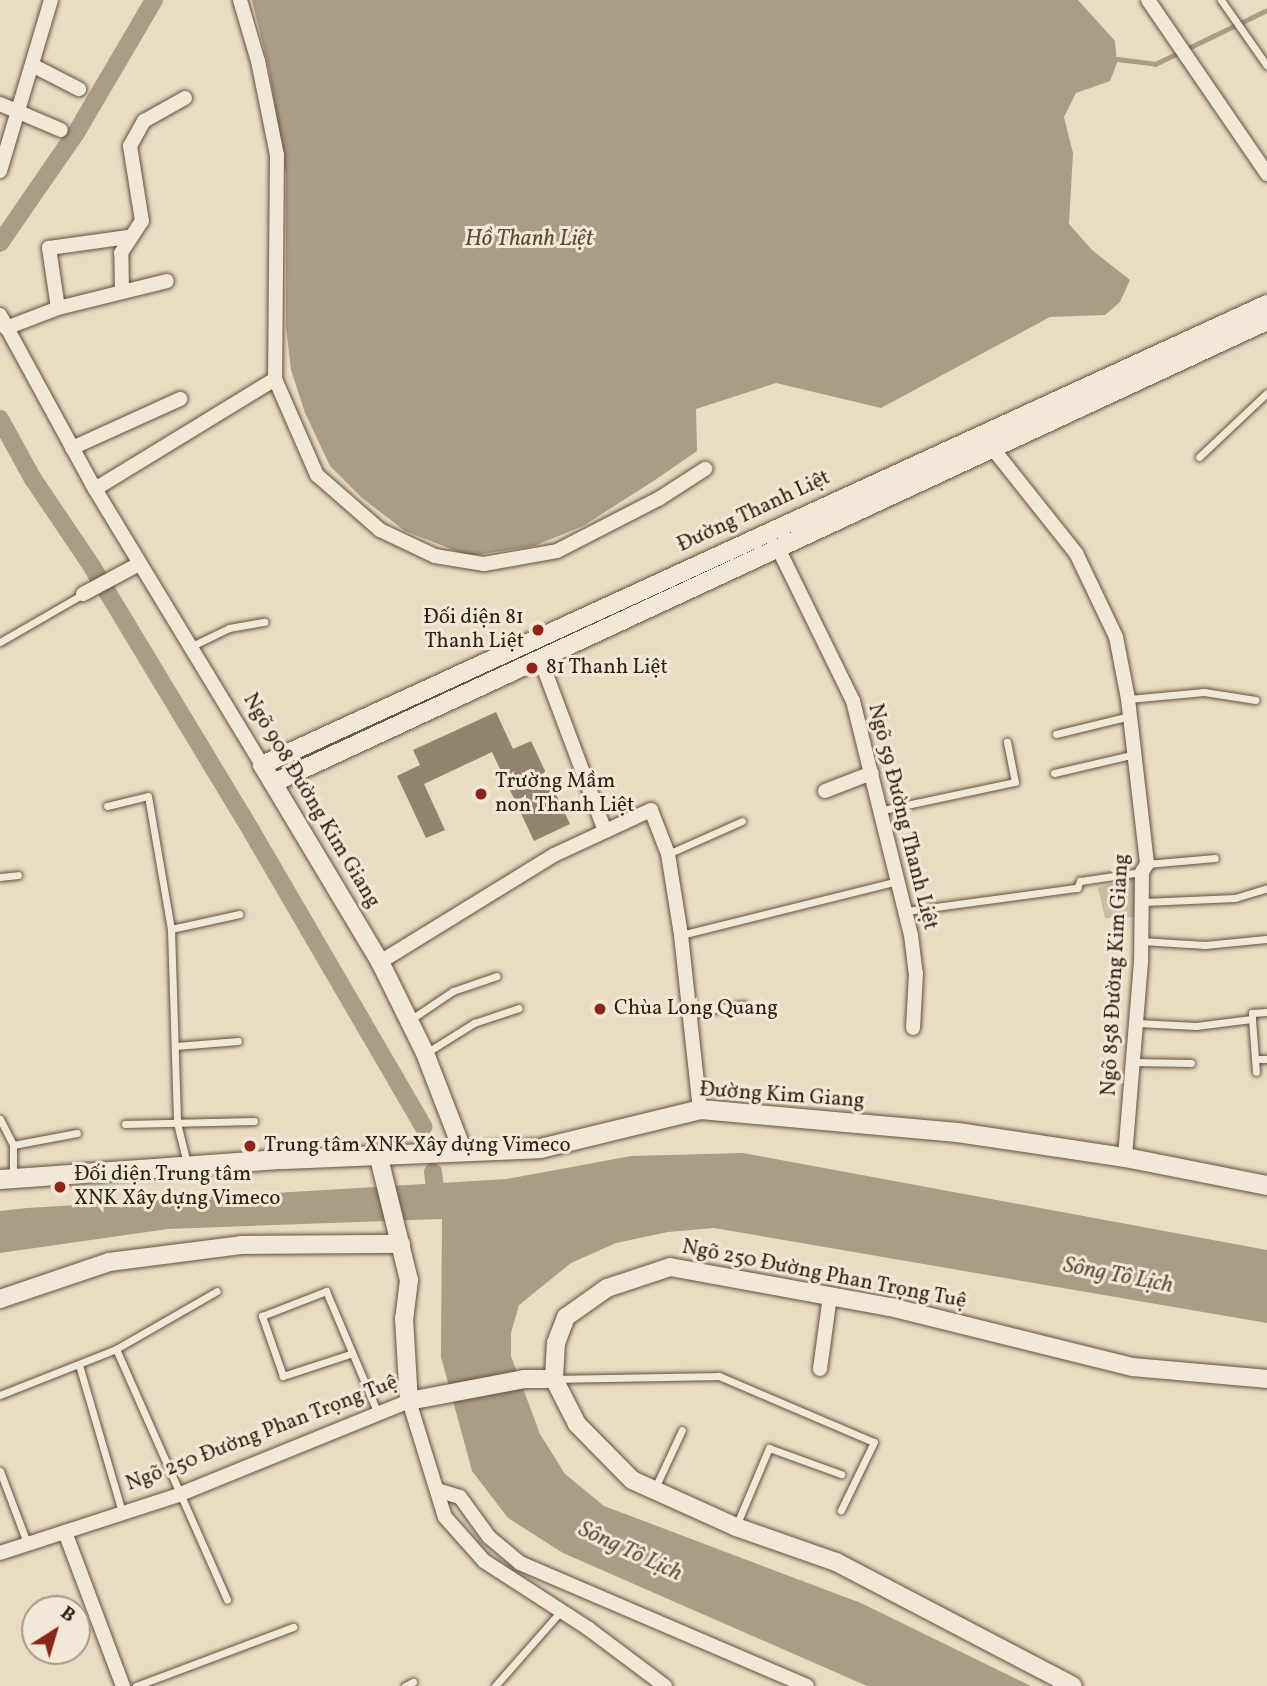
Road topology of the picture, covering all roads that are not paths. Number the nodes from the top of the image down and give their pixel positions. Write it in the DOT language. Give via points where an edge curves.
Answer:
graph roads {
  1 [pos="51,0"];
  2 [pos="240,0"];
  3 [pos="1221,0"];
  4 [pos="1149,1"];
  5 [pos="32,65"];
  6 [pos="1267,66"];
  7 [pos="79,89"];
  8 [pos="186,98"];
  9 [pos="0,104"];
  10 [pos="18,111"];
  11 [pos="61,130"];
  12 [pos="0,171"];
  13 [pos="1267,174"];
  14 [pos="128,237"];
  15 [pos="167,281"];
  16 [pos="122,292"];
  17 [pos="1267,304"];
  18 [pos="58,308"];
  19 [pos="3,321"];
  20 [pos="1267,321"];
  21 [pos="275,379"];
  22 [pos="1267,393"];
  23 [pos="180,399"];
  24 [pos="72,448"];
  25 [pos="994,450"];
  26 [pos="1199,457"];
  27 [pos="705,469"];
  28 [pos="95,489"];
  29 [pos="778,548"];
  30 [pos="139,564"];
  31 [pos="83,594"];
  32 [pos="264,622"];
  33 [pos="0,642"];
  34 [pos="192,646"];
  35 [pos="540,658"];
  36 [pos="1128,699"];
  37 [pos="1255,700"];
  38 [pos="1130,716"];
  39 [pos="1056,734"];
  40 [pos="1007,742"];
  41 [pos="1136,754"];
  42 [pos="262,765"];
  43 [pos="872,773"];
  44 [pos="1054,773"];
  45 [pos="273,783"];
  46 [pos="825,791"];
  47 [pos="107,806"];
  48 [pos="883,810"];
  49 [pos="742,821"];
  50 [pos="605,831"];
  51 [pos="668,855"];
  52 [pos="1215,858"];
  53 [pos="1145,868"];
  54 [pos="18,874"];
  55 [pos="0,877"];
  56 [pos="899,881"];
  57 [pos="1267,888"];
  58 [pos="1144,902"];
  59 [pos="906,911"];
  60 [pos="239,914"];
  61 [pos="171,929"];
  62 [pos="681,934"];
  63 [pos="1266,939"];
  64 [pos="1142,941"];
  65 [pos="380,962"];
  66 [pos="497,976"];
  67 [pos="743,1005"];
  68 [pos="519,1008"];
  69 [pos="1267,1012"];
  70 [pos="687,1013"];
  71 [pos="1252,1019"];
  72 [pos="409,1020"];
  73 [pos="1137,1023"];
  74 [pos="913,1028"];
  75 [pos="237,1041"];
  76 [pos="176,1046"];
  77 [pos="425,1053"];
  78 [pos="1255,1059"];
  79 [pos="1267,1059"];
  80 [pos="1133,1062"];
  81 [pos="1191,1063"];
  82 [pos="1256,1072"];
  83 [pos="700,1109"];
  84 [pos="0,1119"];
  85 [pos="254,1121"];
  86 [pos="177,1123"];
  87 [pos="125,1124"];
  88 [pos="77,1133"];
  89 [pos="13,1145"];
  90 [pos="462,1149"];
  91 [pos="378,1154"];
  92 [pos="1125,1157"];
  93 [pos="187,1167"];
  94 [pos="7,1179"];
  95 [pos="1267,1185"];
  96 [pos="400,1238"];
  97 [pos="217,1291"];
  98 [pos="830,1296"];
  99 [pos="0,1299"];
  100 [pos="116,1349"];
  101 [pos="350,1354"];
  102 [pos="79,1365"];
  103 [pos="820,1369"];
  104 [pos="554,1379"];
  105 [pos="1267,1379"];
  106 [pos="0,1395"];
  107 [pos="409,1401"];
  108 [pos="377,1411"];
  109 [pos="682,1430"];
  110 [pos="0,1471"];
  111 [pos="841,1474"];
  112 [pos="437,1490"];
  113 [pos="654,1490"];
  114 [pos="178,1495"];
  115 [pos="841,1510"];
  116 [pos="122,1512"];
  117 [pos="736,1527"];
  118 [pos="65,1532"];
  119 [pos="27,1543"];
  120 [pos="0,1553"];
  121 [pos="227,1599"];
  122 [pos="561,1611"];
  123 [pos="293,1627"];
  124 [pos="123,1686"];
  125 [pos="136,1686"];
  126 [pos="495,1686"];
  127 [pos="665,1686"];
  128 [pos="807,1686"];
  129 [pos="1073,1686"];
  1 -- 5 [label="street"];
  2 -- 21 [label="street" via="277,155"];
  3 -- 6 [label="lane"];
  4 -- 13 [label="street"];
  5 -- 7 [label="street"];
  5 -- 10 [label="street"];
  8 -- 14 [label="street" via="158,110 135,133 130,146 142,221"];
  9 -- 10 [label="street"];
  10 -- 11 [label="street"];
  10 -- 12 [label="street"];
  14 -- 16 [label="street" via="121,253"];
  14 -- 18 [label="street" via="49,248"];
  15 -- 16 [label="street"];
  16 -- 18 [label="street"];
  17 -- 42 [label="street, Đường Thanh Liệt"];
  18 -- 19 [label="street"];
  19 -- 24 [label="street, Ngõ 908 Đường Kim Giang"];
  20 -- 25 [label="street, Đường Thanh Liệt"];
  21 -- 27 [label="street" via="317,475 380,530 435,556 484,564 557,551 660,498"];
  21 -- 28 [label="street"];
  22 -- 26 [label="lane"];
  23 -- 24 [label="street"];
  24 -- 28 [label="street, Ngõ 908 Đường Kim Giang"];
  25 -- 29 [label="street, Đường Thanh Liệt"];
  25 -- 36 [label="street, Ngõ 858 Đường Kim Giang" via="1076,553 1116,637"];
  28 -- 30 [label="street, Ngõ 908 Đường Kim Giang"];
  29 -- 35 [label="street, Đường Thanh Liệt"];
  29 -- 43 [label="street, Ngõ 59 Đường Thanh Liệt" via="853,701"];
  30 -- 31 [label="street"];
  30 -- 34 [label="street, Ngõ 908 Đường Kim Giang"];
  31 -- 33 [label="lane"];
  32 -- 34 [label="lane" via="229,628"];
  34 -- 42 [label="street, Ngõ 908 Đường Kim Giang"];
  35 -- 45 [label="street, Đường Thanh Liệt"];
  35 -- 50 [label="street"];
  36 -- 37 [label="lane" via="1204,692"];
  36 -- 38 [label="street, Ngõ 858 Đường Kim Giang"];
  38 -- 39 [label="lane"];
  38 -- 41 [label="street, Ngõ 858 Đường Kim Giang"];
  40 -- 48 [label="lane" via="1015,782"];
  41 -- 44 [label="lane"];
  41 -- 53 [label="street, Ngõ 858 Đường Kim Giang"];
  42 -- 45 [label="street, Ngõ 908 Đường Kim Giang"];
  43 -- 46 [label="street"];
  43 -- 48 [label="street, Ngõ 59 Đường Thanh Liệt"];
  45 -- 65 [label="street, Ngõ 908 Đường Kim Giang"];
  47 -- 61 [label="lane" via="148,796"];
  48 -- 56 [label="street, Ngõ 59 Đường Thanh Liệt"];
  49 -- 51 [label="lane"];
  50 -- 51 [label="street" via="651,810"];
  50 -- 65 [label="street" via="554,855"];
  51 -- 62 [label="street"];
  52 -- 53 [label="lane"];
  53 -- 58 [label="street, Ngõ 858 Đường Kim Giang"];
  53 -- 59 [label="lane" via="1080,881 1077,888"];
  54 -- 55 [label="lane"];
  56 -- 59 [label="street, Ngõ 59 Đường Thanh Liệt"];
  56 -- 62 [label="lane"];
  57 -- 58 [label="lane" via="1235,898"];
  58 -- 64 [label="street, Ngõ 858 Đường Kim Giang"];
  59 -- 74 [label="street, Ngõ 59 Đường Thanh Liệt" via="916,973"];
  60 -- 61 [label="lane"];
  61 -- 76 [label="lane"];
  62 -- 70 [label="street"];
  63 -- 64 [label="lane" via="1205,945"];
  64 -- 73 [label="street, Ngõ 858 Đường Kim Giang"];
  65 -- 72 [label="street, Ngõ 908 Đường Kim Giang"];
  66 -- 72 [label="lane" via="453,991"];
  67 -- 70 [label="lane"];
  68 -- 77 [label="lane" via="474,1023"];
  69 -- 71 [label="lane" via="1252,1013"];
  70 -- 83 [label="street"];
  71 -- 73 [label="lane" via="1196,1026"];
  71 -- 78 [label="lane"];
  72 -- 77 [label="street, Ngõ 908 Đường Kim Giang"];
  73 -- 80 [label="street, Ngõ 858 Đường Kim Giang"];
  75 -- 76 [label="lane"];
  76 -- 86 [label="lane"];
  77 -- 90 [label="street, Ngõ 908 Đường Kim Giang"];
  78 -- 79 [label="lane"];
  78 -- 82 [label="lane"];
  80 -- 81 [label="lane"];
  80 -- 92 [label="street, Ngõ 858 Đường Kim Giang"];
  83 -- 90 [label="main road, Đường Kim Giang" via="540,1148"];
  83 -- 92 [label="main road, Đường Kim Giang" via="957,1132"];
  84 -- 89 [label="lane"];
  85 -- 86 [label="lane"];
  86 -- 87 [label="lane"];
  86 -- 93 [label="lane"];
  88 -- 89 [label="lane"];
  89 -- 94 [label="lane"];
  90 -- 91 [label="main road, Đường Kim Giang"];
  91 -- 93 [label="main road, Đường Kim Giang"];
  91 -- 96 [label="street"];
  92 -- 95 [label="main road, Đường Kim Giang"];
  93 -- 94 [label="main road, Đường Kim Giang"];
  96 -- 99 [label="street" via="242,1245 109,1262"];
  96 -- 107 [label="street" via="409,1280 404,1331"];
  97 -- 100 [label="lane"];
  98 -- 103 [label="street"];
  98 -- 104 [label="street, Ngõ 250 Đường Phan Trọng Tuệ" via="670,1267 607,1288 566,1318 556,1343"];
  98 -- 105 [label="street, Ngõ 250 Đường Phan Trọng Tuệ" via="1133,1367"];
  100 -- 102 [label="lane"];
  100 -- 114 [label="lane"];
  101 -- 101 [label="lane" via="283,1376 262,1316 326,1291"];
  101 -- 108 [label="lane"];
  102 -- 106 [label="lane"];
  102 -- 116 [label="lane"];
  104 -- 107 [label="street, Ngõ 250 Đường Phan Trọng Tuệ" via="524,1379"];
  104 -- 113 [label="street" via="578,1424 632,1480"];
  104 -- 115 [label="lane" via="719,1376 874,1442"];
  107 -- 108 [label="street, Ngõ 250 Đường Phan Trọng Tuệ"];
  107 -- 112 [label="street"];
  108 -- 114 [label="street, Ngõ 250 Đường Phan Trọng Tuệ"];
  109 -- 113 [label="lane"];
  110 -- 119 [label="lane"];
  111 -- 117 [label="lane" via="769,1448"];
  112 -- 122 [label="street" via="445,1517 484,1561"];
  112 -- 128 [label="street" via="460,1497 489,1537 520,1563"];
  113 -- 117 [label="street"];
  114 -- 116 [label="street, Ngõ 250 Đường Phan Trọng Tuệ"];
  114 -- 121 [label="lane"];
  116 -- 118 [label="street, Ngõ 250 Đường Phan Trọng Tuệ"];
  117 -- 129 [label="street" via="836,1562"];
  118 -- 119 [label="street, Ngõ 250 Đường Phan Trọng Tuệ"];
  118 -- 124 [label="street"];
  119 -- 120 [label="street, Ngõ 250 Đường Phan Trọng Tuệ"];
  122 -- 126 [label="lane"];
  122 -- 127 [label="street"];
  123 -- 125 [label="lane"];
}
